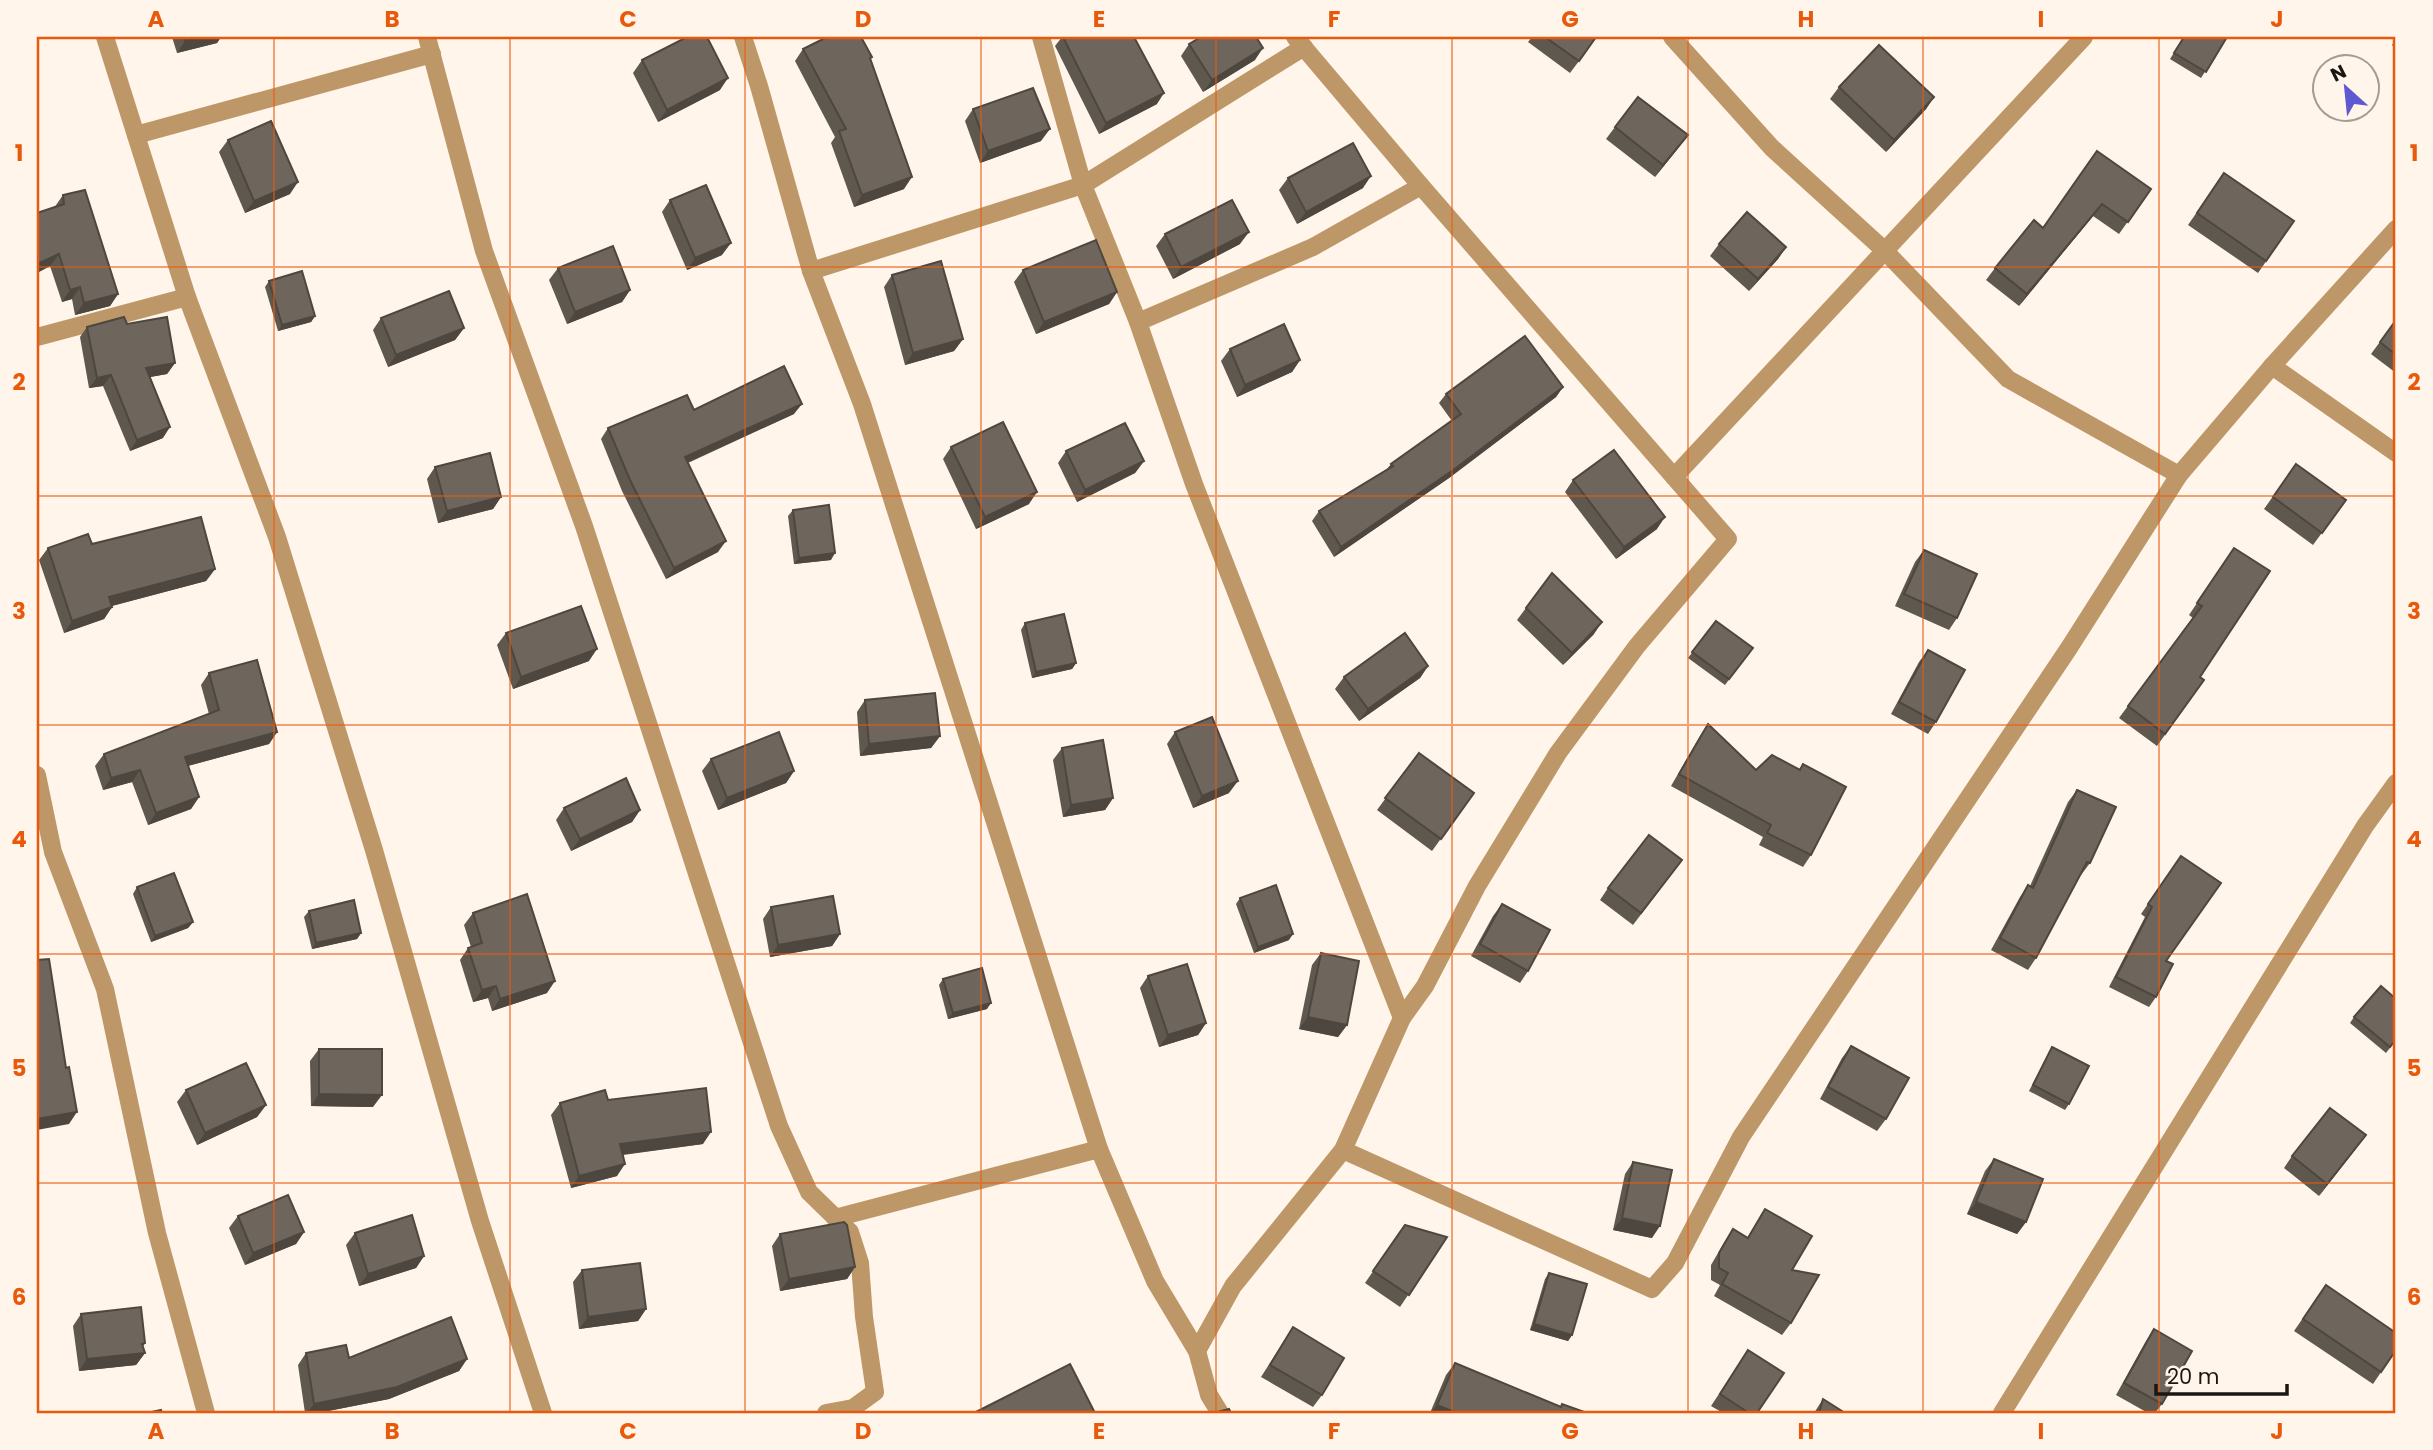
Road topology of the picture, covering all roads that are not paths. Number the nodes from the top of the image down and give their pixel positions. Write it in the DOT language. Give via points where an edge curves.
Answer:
graph roads {
  1 [pos="105,37"];
  2 [pos="743,37"];
  3 [pos="1041,37"];
  4 [pos="1672,37"];
  5 [pos="2084,37"];
  6 [pos="1299,42"];
  7 [pos="429,46"];
  8 [pos="136,135"];
  9 [pos="1083,185"];
  10 [pos="1421,186"];
  11 [pos="2396,229"];
  12 [pos="1884,250"];
  13 [pos="811,271"];
  14 [pos="187,297"];
  15 [pos="1138,322"];
  16 [pos="37,337"];
  17 [pos="2272,366"];
  18 [pos="2396,453"];
  19 [pos="2179,475"];
  20 [pos="1674,477"];
  21 [pos="37,775"];
  22 [pos="2396,783"];
  23 [pos="1402,1018"];
  24 [pos="1099,1149"];
  25 [pos="1343,1150"];
  26 [pos="835,1218"];
  27 [pos="1197,1351"];
  28 [pos="853,1411"];
  29 [pos="206,1413"];
  30 [pos="542,1413"];
  31 [pos="826,1413"];
  32 [pos="1220,1413"];
  33 [pos="2002,1413"];
  1 -- 8 [label="street"];
  2 -- 13 [label="street"];
  3 -- 9 [label="street"];
  4 -- 12 [label="street" via="1772,148"];
  5 -- 12 [label="street"];
  6 -- 9 [label="street"];
  6 -- 10 [label="street"];
  7 -- 8 [label="street"];
  7 -- 26 [label="street" via="484,251 584,526 779,1126 809,1192"];
  8 -- 14 [label="street"];
  9 -- 13 [label="street"];
  9 -- 15 [label="street"];
  10 -- 15 [label="street" via="1313,247"];
  10 -- 20 [label="street"];
  11 -- 17 [label="street"];
  12 -- 19 [label="street" via="2008,379"];
  12 -- 20 [label="street"];
  13 -- 24 [label="street" via="862,404"];
  14 -- 16 [label="street"];
  14 -- 30 [label="street" via="277,537 374,850 480,1221"];
  15 -- 23 [label="street" via="1194,484"];
  17 -- 18 [label="street"];
  17 -- 19 [label="street"];
  19 -- 25 [label="street" via="2069,648 1741,1137 1675,1263 1653,1289"];
  20 -- 23 [label="street" via="1728,540 1637,646 1558,753 1477,886 1425,986"];
  21 -- 29 [label="street" via="53,852 105,989 157,1233"];
  22 -- 33 [label="street" via="2358,837"];
  23 -- 25 [label="street"];
  24 -- 26 [label="street"];
  24 -- 27 [label="street" via="1155,1281"];
  25 -- 27 [label="street" via="1233,1286"];
  26 -- 28 [label="street" via="850,1232 860,1263 875,1392"];
  27 -- 32 [label="street" via="1209,1395"];
  28 -- 31 [label="street"];
}
